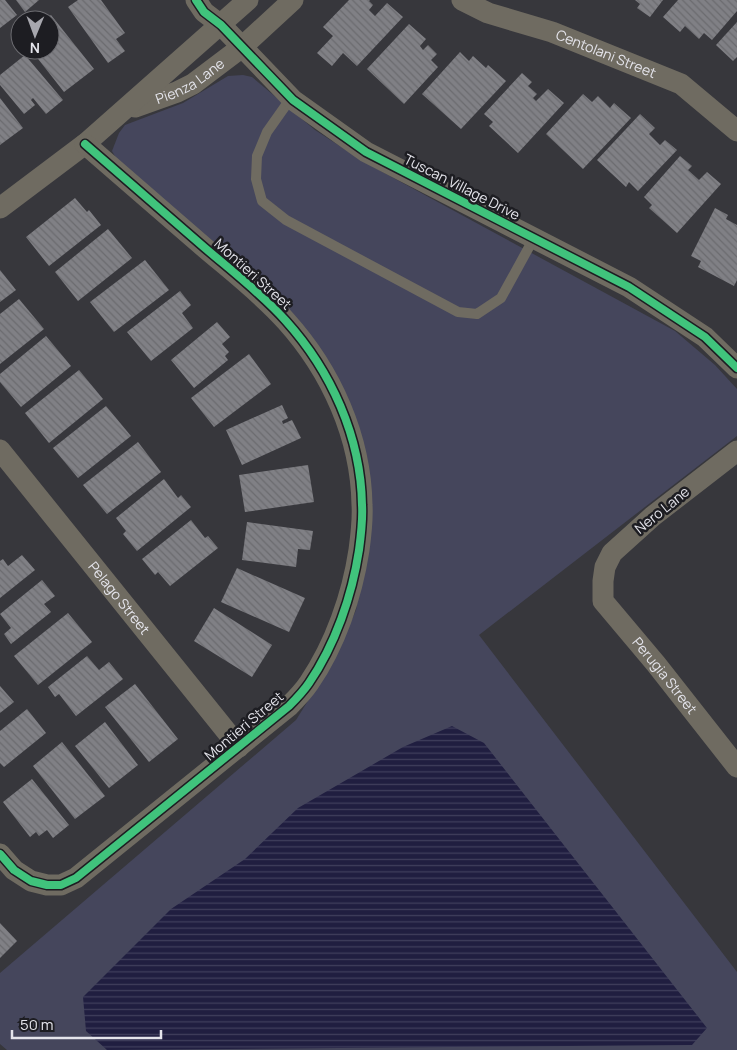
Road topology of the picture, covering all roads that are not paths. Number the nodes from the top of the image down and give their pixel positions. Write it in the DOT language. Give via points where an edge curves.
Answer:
graph roads {
  1 [pos="196,0"];
  2 [pos="248,0"];
  3 [pos="293,0"];
  4 [pos="462,0"];
  5 [pos="221,25"];
  6 [pos="242,47"];
  7 [pos="291,98"];
  8 [pos="125,110"];
  9 [pos="737,131"];
  10 [pos="85,144"];
  11 [pos="0,208"];
  12 [pos="534,238"];
  13 [pos="737,368"];
  14 [pos="0,450"];
  15 [pos="737,451"];
  16 [pos="603,581"];
  17 [pos="239,747"];
  18 [pos="737,767"];
  19 [pos="0,854"];
  1 -- 5 [label="street, Tuscan Village Drive" via="204,12"];
  2 -- 5 [label="street, Pienza Lane"];
  3 -- 6 [label="street, Pienza Lane"];
  4 -- 9 [label="street, Centolani Street" via="488,13 552,32 681,84"];
  5 -- 6 [label="street, Tuscan Village Drive"];
  5 -- 8 [label="street, Pienza Lane"];
  6 -- 7 [label="street, Tuscan Village Drive"];
  6 -- 8 [label="street, Pienza Lane" via="193,84"];
  7 -- 12 [label="street, Tuscan Village Drive" via="366,152"];
  7 -- 12 [label="lane" via="267,132 257,156 256,179 262,201 286,220 458,312 477,314 501,298"];
  8 -- 10 [label="street, Pienza Lane"];
  10 -- 11 [label="street, Pienza Lane"];
  10 -- 17 [label="street, Montieri Street" via="286,320 309,348 328,380 353,444 360,476 361,532 357,564 337,630 308,684 289,706"];
  12 -- 13 [label="street, Tuscan Village Drive" via="629,287 705,337"];
  14 -- 17 [label="street, Pelago Street"];
  15 -- 16 [label="street, Nero Lane" via="653,516 612,553 605,566"];
  16 -- 18 [label="street, Perugia Street" via="603,601"];
  17 -- 19 [label="street, Montieri Street" via="76,878 47,885 31,881 14,870"];
}
